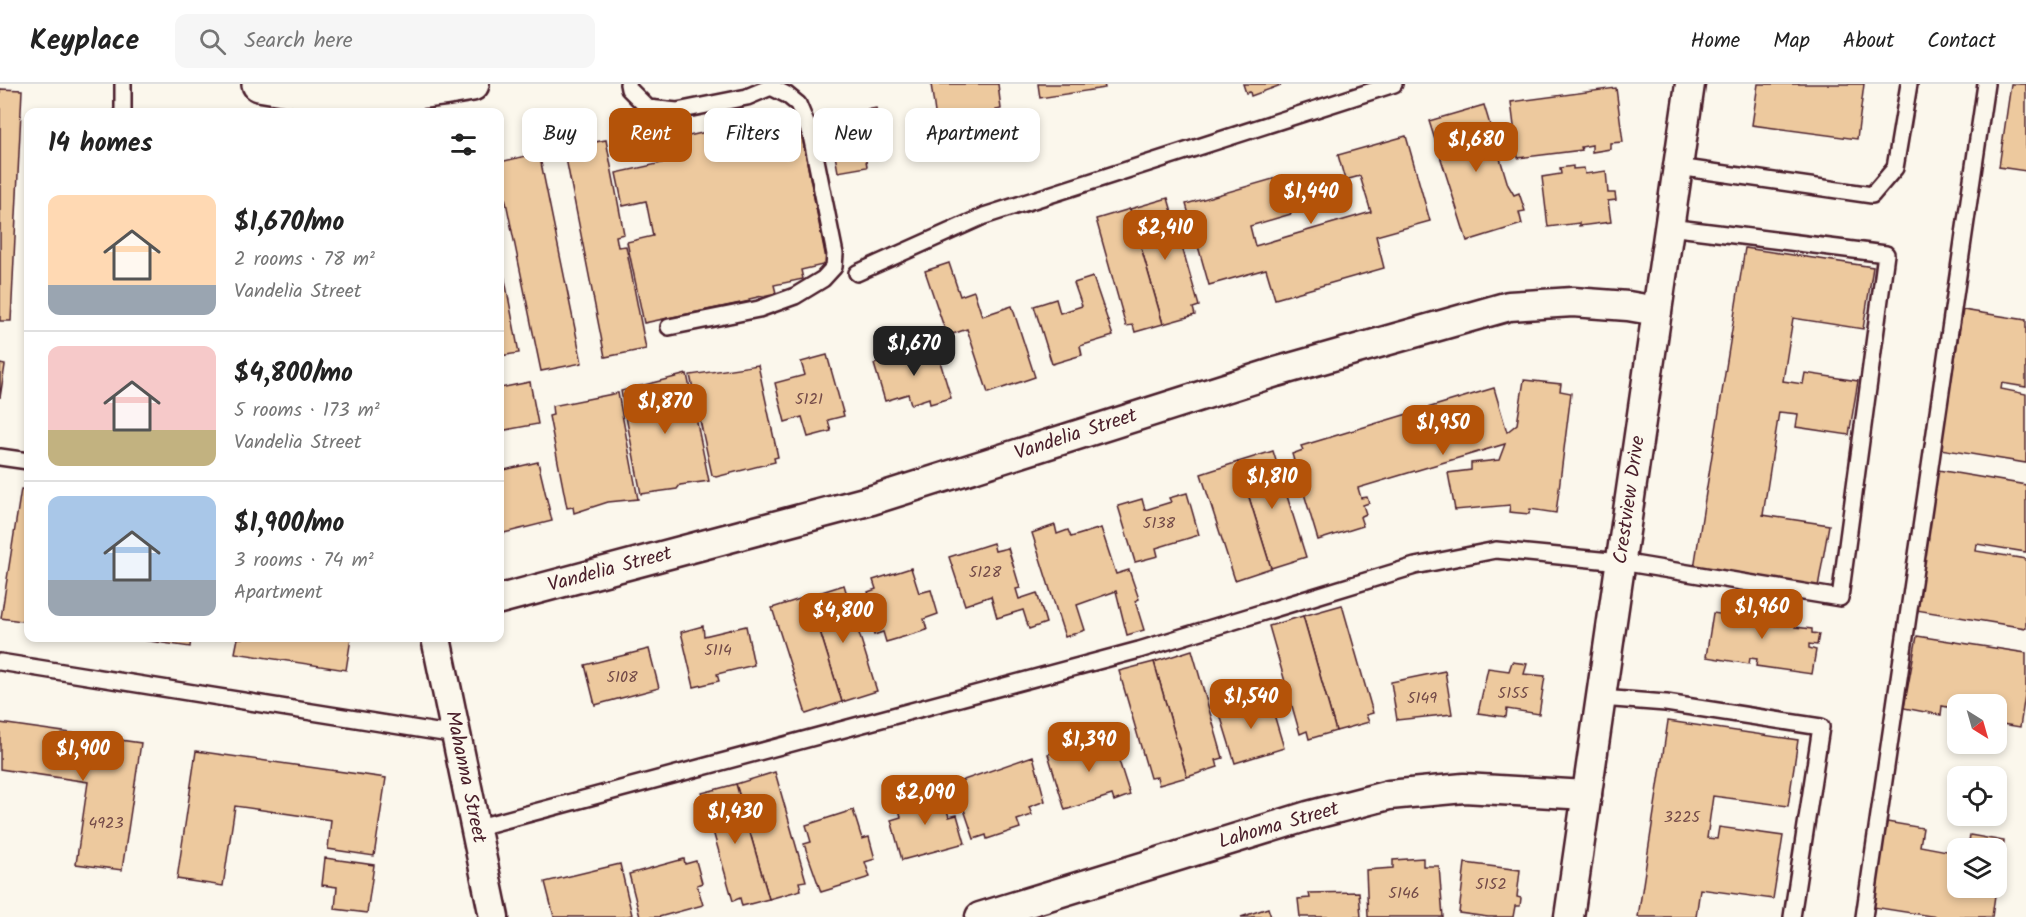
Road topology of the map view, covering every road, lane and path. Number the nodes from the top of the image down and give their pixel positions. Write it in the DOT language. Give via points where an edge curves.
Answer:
graph roads {
  1 [pos="123,84"];
  2 [pos="472,84"];
  3 [pos="628,84"];
  4 [pos="1394,84"];
  5 [pos="1690,84"];
  6 [pos="1909,84"];
  7 [pos="1986,84"];
  8 [pos="276,86"];
  9 [pos="771,86"];
  10 [pos="335,103"];
  11 [pos="123,108"];
  12 [pos="1678,167"];
  13 [pos="1669,227"];
  14 [pos="856,273"];
  15 [pos="1657,311"];
  16 [pos="669,327"];
  17 [pos="0,457"];
  18 [pos="24,460"];
  19 [pos="1621,562"];
  20 [pos="504,598"];
  21 [pos="437,642"];
  22 [pos="0,662"];
  23 [pos="1601,698"];
  24 [pos="456,735"];
  25 [pos="1587,795"];
  26 [pos="476,828"];
  27 [pos="494,917"];
  28 [pos="980,917"];
  29 [pos="1569,917"];
  30 [pos="1792,917"];
  31 [pos="1864,917"];
  1 -- 11 [label="lane"];
  2 -- 10 [label="main road"];
  3 -- 9 [label="lane" via="648,108 677,111 747,97"];
  4 -- 14 [label="lane" via="984,216"];
  5 -- 12 [label="street, Crestview Drive"];
  6 -- 12 [label="lane" via="1895,168 1872,195"];
  7 -- 31 [label="lane"];
  8 -- 10 [label="main road"];
  9 -- 16 [label="lane" via="798,104 811,135 835,254 834,267 823,279 795,296 759,309"];
  12 -- 13 [label="street, Crestview Drive"];
  13 -- 15 [label="street, Crestview Drive"];
  13 -- 19 [label="lane" via="1886,254 1840,598"];
  15 -- 19 [label="street, Crestview Drive"];
  15 -- 20 [label="street, Vandelia Street" via="1574,302 1509,306 1276,372 872,500"];
  17 -- 18 [label="lane"];
  19 -- 23 [label="street, Crestview Drive"];
  19 -- 26 [label="lane" via="1496,550 1415,566 1139,650"];
  21 -- 24 [label="street, Mahanna Street"];
  22 -- 24 [label="lane"];
  23 -- 25 [label="street, Crestview Drive"];
  23 -- 30 [label="lane" via="1666,703 1821,727"];
  24 -- 26 [label="street, Mahanna Street"];
  25 -- 28 [label="street, Lahoma Street" via="1464,788 1389,795 1308,816"];
  25 -- 29 [label="street, Crestview Drive"];
  26 -- 27 [label="street, Mahanna Street"];
}
